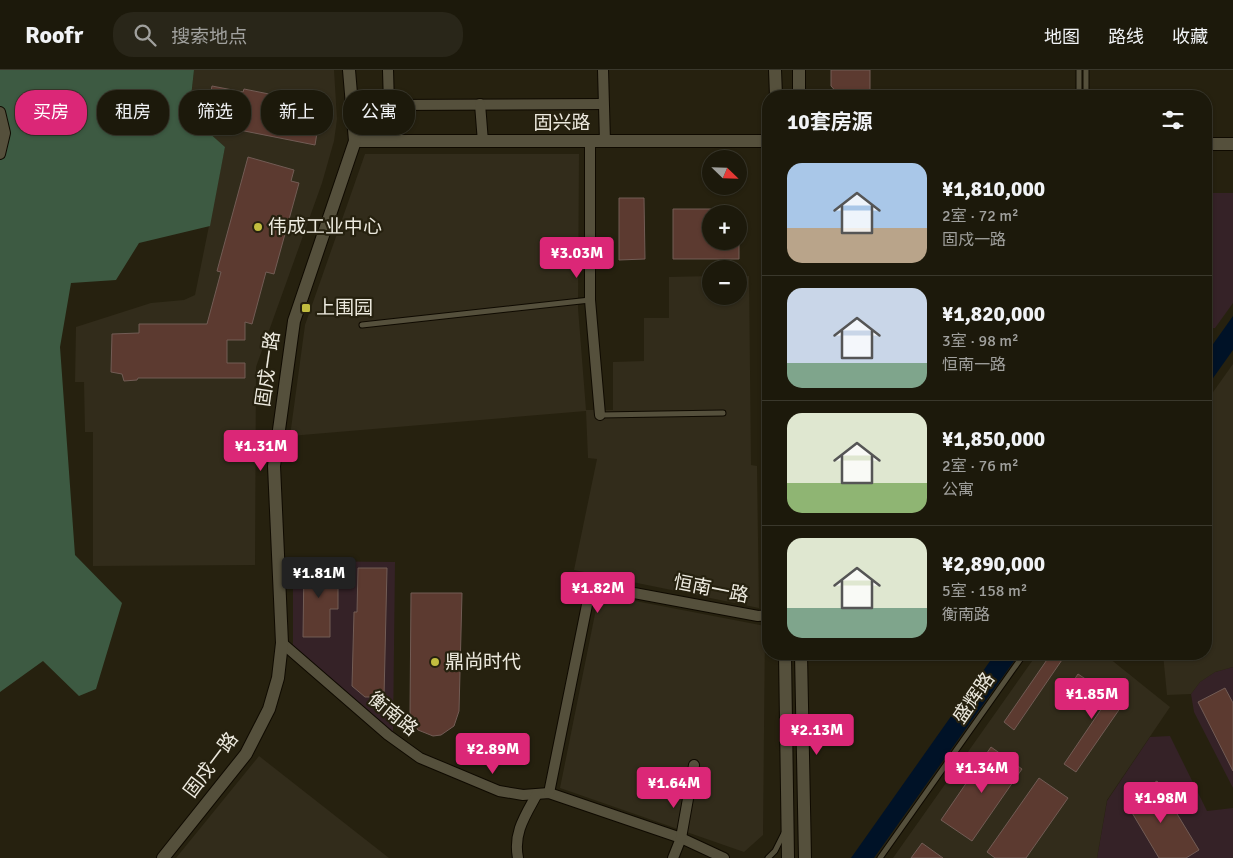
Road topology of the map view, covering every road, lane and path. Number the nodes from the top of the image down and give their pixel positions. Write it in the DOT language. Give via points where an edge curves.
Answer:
graph roads {
  1 [pos="349,70"];
  2 [pos="388,70"];
  3 [pos="603,70"];
  4 [pos="776,70"];
  5 [pos="799,70"];
  6 [pos="1079,70"];
  7 [pos="1086,70"];
  8 [pos="776,90"];
  9 [pos="799,90"];
  10 [pos="1079,90"];
  11 [pos="1086,90"];
  12 [pos="480,104"];
  13 [pos="603,104"];
  14 [pos="0,112"];
  15 [pos="355,141"];
  16 [pos="762,141"];
  17 [pos="483,142"];
  18 [pos="590,142"];
  19 [pos="605,142"];
  20 [pos="1212,144"];
  21 [pos="1233,144"];
  22 [pos="0,154"];
  23 [pos="590,300"];
  24 [pos="362,325"];
  25 [pos="723,413"];
  26 [pos="600,415"];
  27 [pos="762,616"];
  28 [pos="282,643"];
  29 [pos="785,660"];
  30 [pos="801,660"];
  31 [pos="1020,660"];
  32 [pos="694,766"];
  33 [pos="549,793"];
  34 [pos="537,794"];
  35 [pos="787,815"];
  36 [pos="681,838"];
  37 [pos="163,858"];
  38 [pos="518,858"];
  39 [pos="673,858"];
  40 [pos="724,858"];
  41 [pos="768,858"];
  42 [pos="788,858"];
  43 [pos="804,858"];
  44 [pos="880,858"];
  1 -- 15 [label="street, 固戍一路"];
  2 -- 12 [label="street" via="389,105"];
  3 -- 13 [label="street"];
  4 -- 8 [label="street"];
  5 -- 9 [label="street"];
  6 -- 10 [label="lane"];
  7 -- 11 [label="lane"];
  12 -- 13 [label="street"];
  12 -- 17 [label="street"];
  13 -- 19 [label="street"];
  14 -- 22 [label="street" via="5,133"];
  15 -- 17 [label="street, 固兴路"];
  15 -- 28 [label="street, 固戍一路" via="294,321 274,466"];
  16 -- 19 [label="street, 固兴路"];
  17 -- 18 [label="street, 固兴路"];
  18 -- 19 [label="street, 固兴路"];
  18 -- 23 [label="street"];
  20 -- 21 [label="street"];
  23 -- 24 [label="lane"];
  23 -- 26 [label="street"];
  25 -- 26 [label="lane"];
  27 -- 33 [label="street, 恒南一路" via="591,585"];
  28 -- 34 [label="street, 衡南路" via="388,735 420,758 499,791"];
  28 -- 37 [label="street, 固戍一路" via="278,678 269,709 246,754"];
  29 -- 35 [label="street"];
  30 -- 43 [label="street"];
  31 -- 44 [label="lane, 盛辉路"];
  32 -- 36 [label="street"];
  33 -- 34 [label="street, 衡南路"];
  33 -- 36 [label="street, 衡南路"];
  34 -- 38 [label="street" via="518,827 515,845"];
  35 -- 41 [label="lane" via="780,842"];
  35 -- 42 [label="street"];
  36 -- 39 [label="street"];
  36 -- 40 [label="street, 衡南路"];
}
